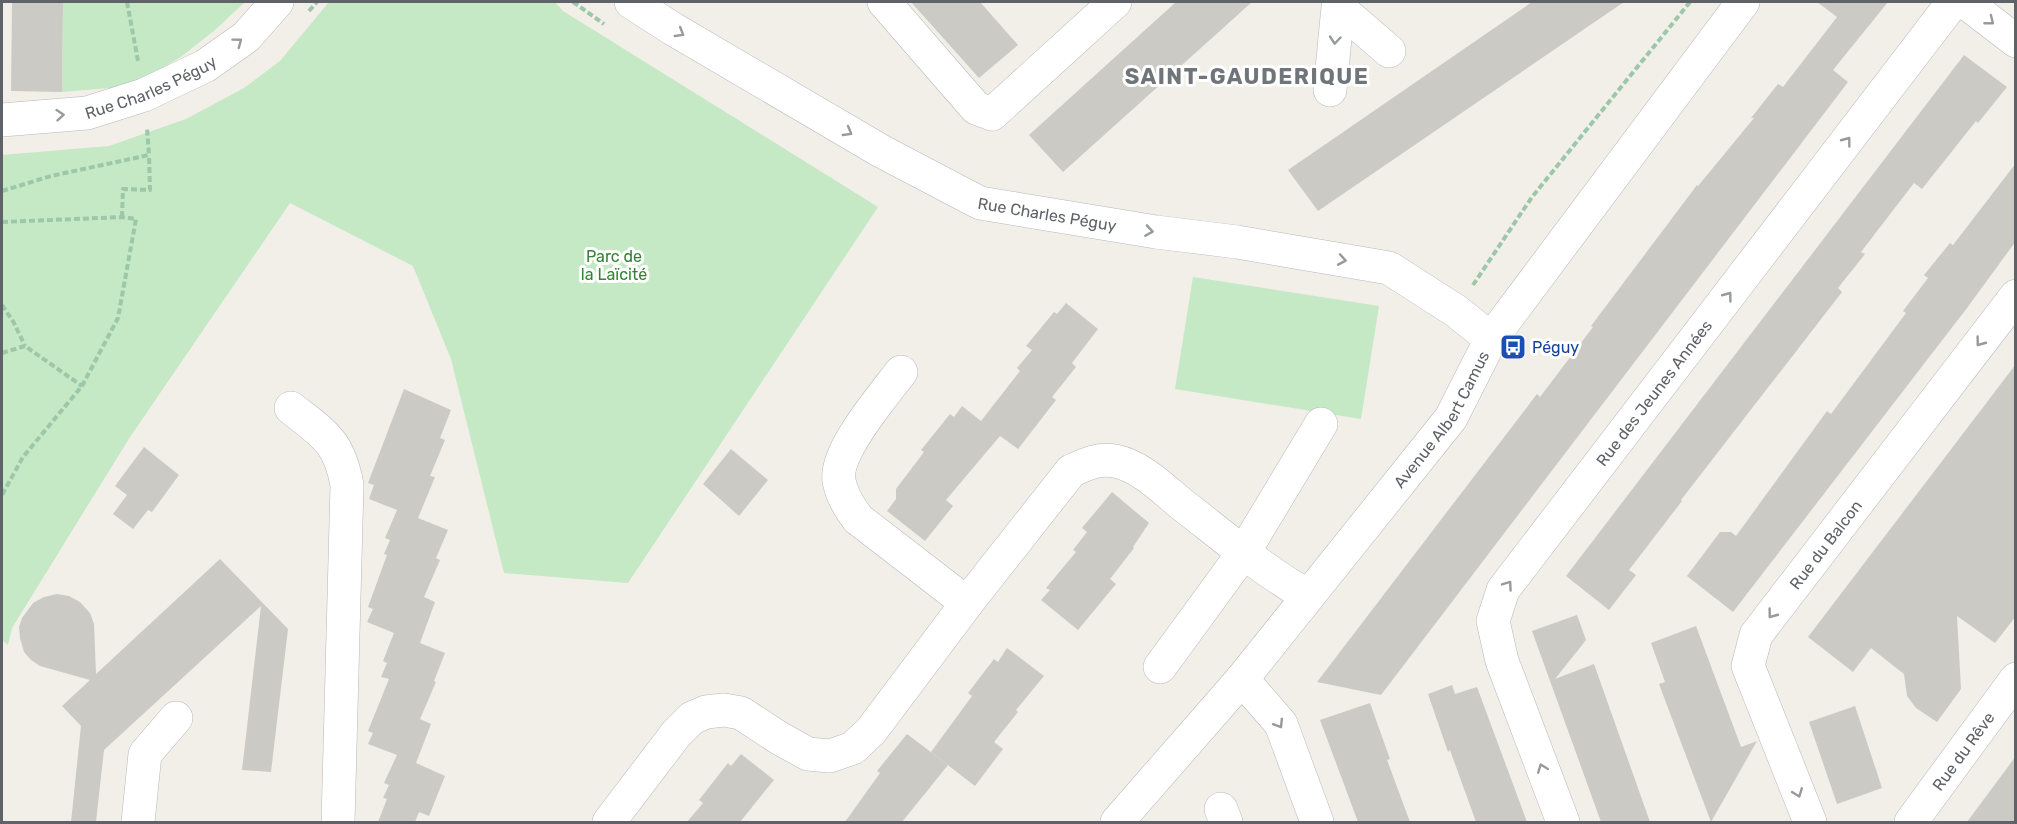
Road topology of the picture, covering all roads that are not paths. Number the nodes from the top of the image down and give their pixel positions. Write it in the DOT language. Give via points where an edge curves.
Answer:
graph roads {
  1 [pos="276,2"];
  2 [pos="631,2"];
  3 [pos="884,2"];
  4 [pos="1115,2"];
  5 [pos="1743,2"];
  6 [pos="1953,2"];
  7 [pos="1965,2"];
  8 [pos="1337,4"];
  9 [pos="2016,41"];
  10 [pos="1389,51"];
  11 [pos="1330,90"];
  12 [pos="2,120"];
  13 [pos="2016,296"];
  14 [pos="1491,339"];
  15 [pos="901,372"];
  16 [pos="291,408"];
  17 [pos="1321,424"];
  18 [pos="1244,552"];
  19 [pos="1308,596"];
  20 [pos="967,603"];
  21 [pos="1160,667"];
  22 [pos="1242,679"];
  23 [pos="2016,679"];
  24 [pos="176,718"];
  25 [pos="138,822"];
  26 [pos="338,822"];
  27 [pos="609,822"];
  28 [pos="1117,822"];
  29 [pos="1317,822"];
  30 [pos="1563,822"];
  31 [pos="1810,822"];
  32 [pos="1911,822"];
  12 -- 1 [label="street, Rue Charles Péguy, one-way" via="87,113 144,95 205,66 246,37"];
  2 -- 14 [label="street, Rue Charles Péguy, one-way" via="881,151 980,203 1389,268"];
  3 -- 4 [label="street" via="976,108 992,114"];
  5 -- 14 [label="street, Avenue Albert Camus"];
  30 -- 6 [label="street, Rue des Jeunes Années, one-way" via="1502,661 1493,621 1503,590"];
  7 -- 9 [label="street, one-way"];
  8 -- 10 [label="street"];
  8 -- 11 [label="street, one-way"];
  13 -- 31 [label="street, Rue du Balcon, one-way" via="1755,635 1749,666"];
  14 -- 19 [label="street, Avenue Albert Camus" via="1451,418"];
  15 -- 20 [label="street" via="846,448 838,479 846,504 858,519"];
  16 -- 26 [label="street" via="336,449 347,485"];
  17 -- 18 [label="street"];
  18 -- 19 [label="street"];
  18 -- 20 [label="street" via="1137,470 1115,462 1094,461 1071,471"];
  18 -- 21 [label="street"];
  19 -- 22 [label="street, Avenue Albert Camus"];
  20 -- 27 [label="street" via="871,731 853,748 830,756 808,753 741,713 706,712 692,718 676,734"];
  22 -- 28 [label="street, Avenue Albert Camus"];
  22 -- 29 [label="street, one-way" via="1281,724"];
  23 -- 32 [label="street, Rue du Rêve"];
  24 -- 25 [label="street" via="145,754"];
}
